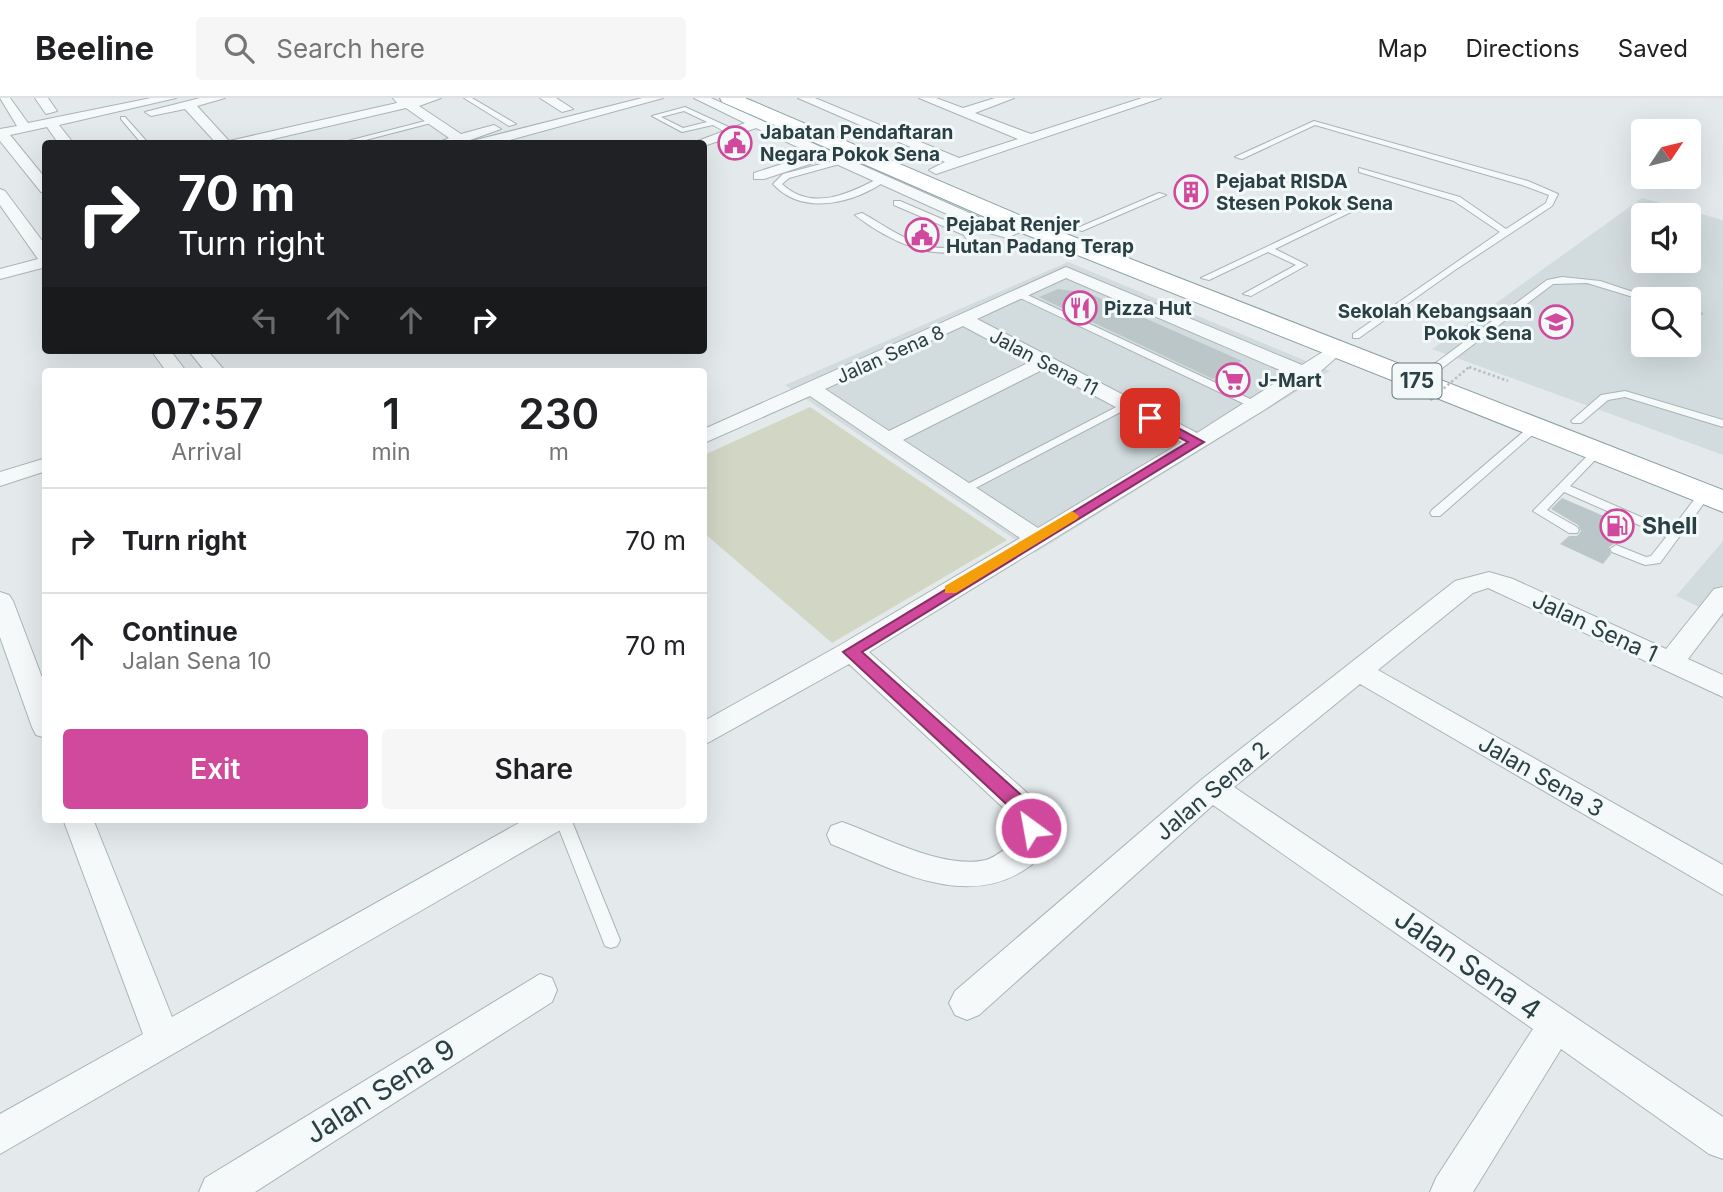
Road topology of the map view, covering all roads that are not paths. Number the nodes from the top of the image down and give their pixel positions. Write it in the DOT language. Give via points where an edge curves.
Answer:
graph roads {
  1 [pos="4,98"];
  2 [pos="40,98"];
  3 [pos="113,98"];
  4 [pos="170,98"];
  5 [pos="219,98"];
  6 [pos="435,98"];
  7 [pos="467,98"];
  8 [pos="546,98"];
  9 [pos="613,98"];
  10 [pos="657,98"];
  11 [pos="700,98"];
  12 [pos="729,98"];
  13 [pos="765,98"];
  14 [pos="804,98"];
  15 [pos="925,98"];
  16 [pos="1008,98"];
  17 [pos="1155,98"];
  18 [pos="404,101"];
  19 [pos="188,104"];
  20 [pos="567,109"];
  21 [pos="962,113"];
  22 [pos="123,118"];
  23 [pos="851,118"];
  24 [pos="0,121"];
  25 [pos="433,121"];
  26 [pos="22,122"];
  27 [pos="713,123"];
  28 [pos="512,124"];
  29 [pos="754,124"];
  30 [pos="829,125"];
  31 [pos="56,127"];
  32 [pos="730,131"];
  33 [pos="0,133"];
  34 [pos="1031,139"];
  35 [pos="142,140"];
  36 [pos="221,140"];
  37 [pos="248,140"];
  38 [pos="355,140"];
  39 [pos="462,140"];
  40 [pos="467,140"];
  41 [pos="493,140"];
  42 [pos="707,140"];
  43 [pos="859,154"];
  44 [pos="833,157"];
  45 [pos="1239,157"];
  46 [pos="947,166"];
  47 [pos="1362,170"];
  48 [pos="893,175"];
  49 [pos="760,176"];
  50 [pos="42,184"];
  51 [pos="1162,195"];
  52 [pos="18,202"];
  53 [pos="897,203"];
  54 [pos="1347,212"];
  55 [pos="859,215"];
  56 [pos="962,215"];
  57 [pos="943,222"];
  58 [pos="1025,226"];
  59 [pos="1079,229"];
  60 [pos="1507,233"];
  61 [pos="1268,249"];
  62 [pos="42,252"];
  63 [pos="1111,260"];
  64 [pos="42,261"];
  65 [pos="0,274"];
  66 [pos="1076,275"];
  67 [pos="1206,278"];
  68 [pos="1018,294"];
  69 [pos="1248,294"];
  70 [pos="1631,294"];
  71 [pos="965,320"];
  72 [pos="1347,343"];
  73 [pos="163,354"];
  74 [pos="200,354"];
  75 [pos="1044,362"];
  76 [pos="1437,367"];
  77 [pos="175,368"];
  78 [pos="212,368"];
  79 [pos="1306,374"];
  80 [pos="812,389"];
  81 [pos="1126,405"];
  82 [pos="1257,406"];
  83 [pos="1577,421"];
  84 [pos="1723,424"];
  85 [pos="1534,428"];
  86 [pos="707,436"];
  87 [pos="887,440"];
  88 [pos="1197,442"];
  89 [pos="1597,452"];
  90 [pos="42,465"];
  91 [pos="0,480"];
  92 [pos="1562,487"];
  93 [pos="962,490"];
  94 [pos="1717,492"];
  95 [pos="1436,513"];
  96 [pos="1573,530"];
  97 [pos="1673,536"];
  98 [pos="1035,537"];
  99 [pos="1616,549"];
  100 [pos="1464,587"];
  101 [pos="0,601"];
  102 [pos="1719,609"];
  103 [pos="851,652"];
  104 [pos="1671,662"];
  105 [pos="1359,671"];
  106 [pos="1723,687"];
  107 [pos="42,716"];
  108 [pos="707,732"];
  109 [pos="1212,788"];
  110 [pos="80,823"];
  111 [pos="545,823"];
  112 [pos="566,823"];
  113 [pos="842,835"];
  114 [pos="1723,881"];
  115 [pos="611,940"];
  116 [pos="540,990"];
  117 [pos="967,1003"];
  118 [pos="1556,1025"];
  119 [pos="158,1028"];
  120 [pos="0,1135"];
  121 [pos="1723,1140"];
  122 [pos="242,1186"];
  123 [pos="1450,1192"];
  1 -- 26 [label="street"];
  2 -- 31 [label="street"];
  3 -- 31 [label="street"];
  4 -- 31 [label="street"];
  5 -- 19 [label="street"];
  6 -- 18 [label="street"];
  7 -- 28 [label="lane"];
  8 -- 20 [label="street"];
  9 -- 20 [label="street"];
  10 -- 41 [label="street"];
  11 -- 29 [label="street"];
  12 -- 43 [label="highway, 175"];
  13 -- 30 [label="highway, 175"];
  14 -- 23 [label="street"];
  15 -- 21 [label="street"];
  16 -- 21 [label="street"];
  17 -- 34 [label="street"];
  18 -- 25 [label="street"];
  18 -- 37 [label="street"];
  19 -- 22 [label="street"];
  19 -- 36 [label="street"];
  20 -- 28 [label="street"];
  21 -- 34 [label="street"];
  22 -- 31 [label="street"];
  22 -- 35 [label="lane"];
  23 -- 30 [label="street"];
  23 -- 46 [label="street"];
  24 -- 26 [label="street"];
  25 -- 38 [label="lane"];
  25 -- 39 [label="street"];
  26 -- 31 [label="street"];
  26 -- 33 [label="street"];
  27 -- 27 [label="lane" via="681,109 655,116 682,130"];
  27 -- 32 [label="lane"];
  28 -- 40 [label="street"];
  29 -- 32 [label="street"];
  29 -- 44 [label="street"];
  30 -- 46 [label="highway, 175"];
  32 -- 42 [label="street"];
  33 -- 50 [label="street"];
  34 -- 46 [label="street"];
  43 -- 44 [label="street"];
  43 -- 48 [label="highway, 175"];
  44 -- 48 [label="street"];
  44 -- 48 [label="lane" via="777,184 802,201 828,201"];
  44 -- 49 [label="street"];
  45 -- 60 [label="lane" via="1314,123 1554,194 1549,204"];
  46 -- 59 [label="highway, 175"];
  47 -- 60 [label="lane" via="1457,199"];
  48 -- 56 [label="street"];
  48 -- 58 [label="highway, 175"];
  51 -- 59 [label="lane"];
  52 -- 62 [label="street"];
  53 -- 57 [label="lane"];
  54 -- 61 [label="lane"];
  55 -- 57 [label="lane" via="930,250 949,252 972,241 967,233"];
  56 -- 57 [label="lane"];
  56 -- 58 [label="street" via="1000,232"];
  58 -- 63 [label="highway, 175"];
  59 -- 67 [label="highway, 175"];
  60 -- 72 [label="lane"];
  61 -- 67 [label="lane"];
  61 -- 69 [label="lane" via="1303,265"];
  63 -- 66 [label="street"];
  63 -- 72 [label="highway, 175"];
  64 -- 65 [label="street"];
  66 -- 68 [label="street, Jalan Sena 8" via="1062,273"];
  66 -- 79 [label="street"];
  67 -- 69 [label="highway, 175"];
  68 -- 71 [label="street, Jalan Sena 8"];
  68 -- 82 [label="lane"];
  69 -- 72 [label="highway, 175"];
  70 -- 76 [label="lane" via="1586,280 1550,282"];
  71 -- 75 [label="street, Jalan Sena 11"];
  71 -- 80 [label="street, Jalan Sena 8"];
  72 -- 76 [label="highway, 175"];
  72 -- 79 [label="street"];
  72 -- 85 [label="highway, 175"];
  73 -- 77 [label="street"];
  74 -- 78 [label="street"];
  75 -- 81 [label="street, Jalan Sena 11"];
  75 -- 87 [label="street"];
  76 -- 83 [label="highway, 175"];
  79 -- 82 [label="street"];
  80 -- 86 [label="street, Jalan Sena 8"];
  80 -- 87 [label="street"];
  81 -- 88 [label="street, Jalan Sena 11"];
  81 -- 93 [label="lane"];
  82 -- 88 [label="street"];
  83 -- 84 [label="lane" via="1605,397 1625,394"];
  83 -- 94 [label="highway, 175"];
  85 -- 89 [label="highway, 175"];
  85 -- 95 [label="lane"];
  87 -- 93 [label="street"];
  88 -- 98 [label="street"];
  89 -- 92 [label="lane"];
  89 -- 94 [label="highway, 175"];
  90 -- 91 [label="street"];
  92 -- 96 [label="lane" via="1539,511"];
  92 -- 97 [label="lane"];
  93 -- 98 [label="street"];
  94 -- 97 [label="lane"];
  97 -- 99 [label="lane" via="1651,562"];
  98 -- 103 [label="street"];
  100 -- 104 [label="street, Jalan Sena 1" via="1489,580 1504,585"];
  100 -- 105 [label="street, Jalan Sena 2"];
  101 -- 107 [label="street"];
  102 -- 104 [label="street"];
  103 -- 108 [label="street"];
  103 -- 113 [label="street" via="1023,808 1031,828 1028,849 981,875 918,864"];
  104 -- 106 [label="street, Jalan Sena 1"];
  105 -- 109 [label="street, Jalan Sena 2"];
  105 -- 114 [label="street, Jalan Sena 3"];
  109 -- 117 [label="street, Jalan Sena 2"];
  109 -- 118 [label="street, Jalan Sena 4"];
  110 -- 119 [label="street"];
  111 -- 119 [label="street"];
  112 -- 115 [label="lane"];
  116 -- 122 [label="street, Jalan Sena 9"];
  118 -- 121 [label="street, Jalan Sena 4"];
  118 -- 123 [label="street"];
  119 -- 120 [label="street"];
}
